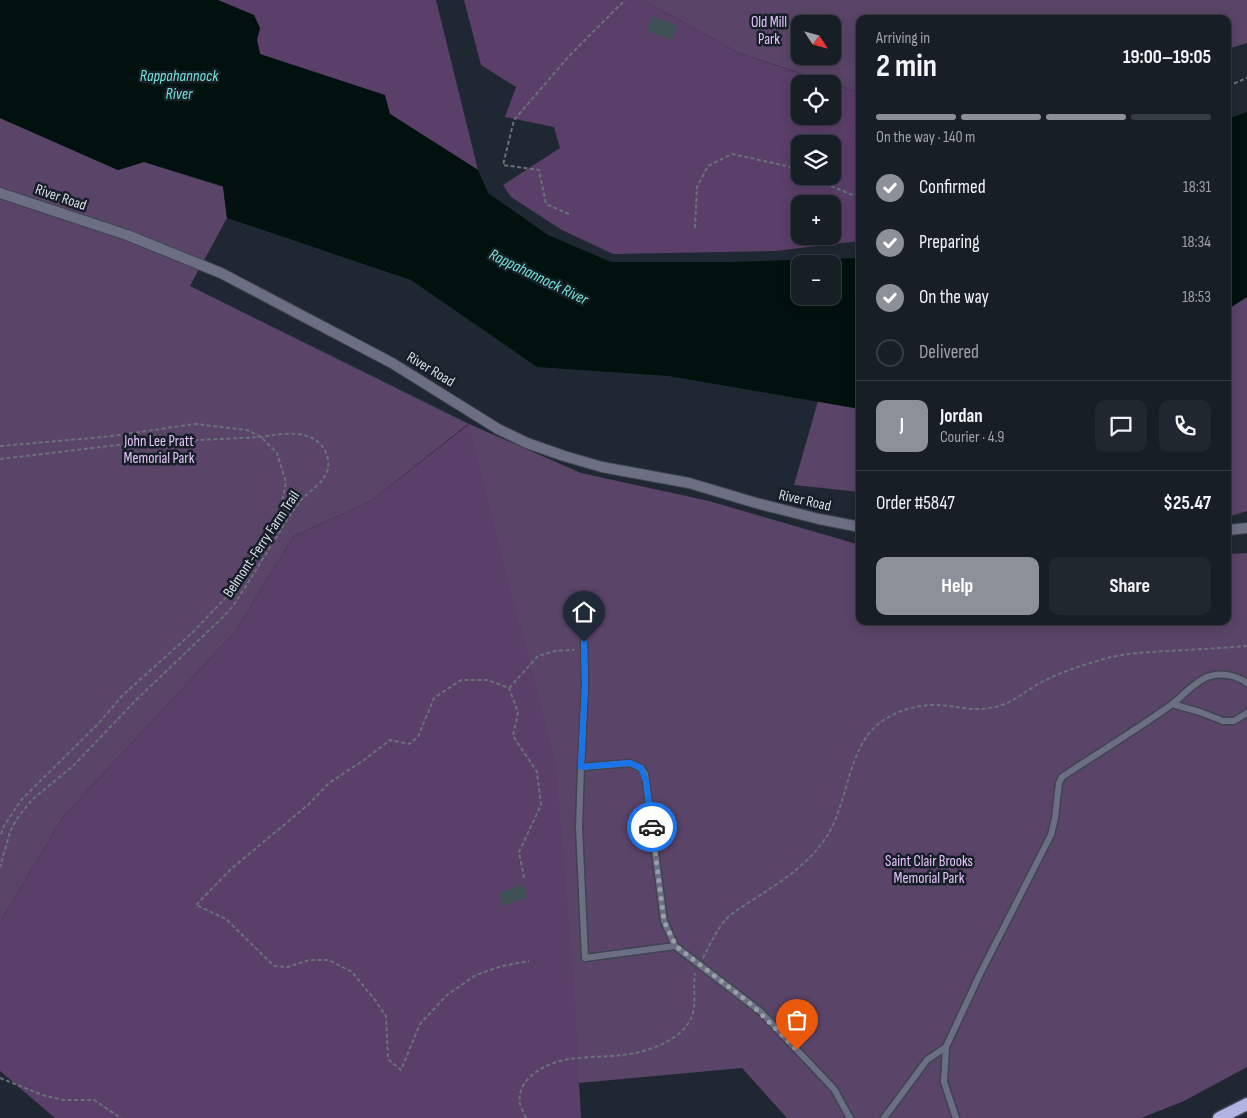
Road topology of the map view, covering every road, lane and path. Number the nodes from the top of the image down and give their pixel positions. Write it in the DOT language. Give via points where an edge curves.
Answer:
graph roads {
  1 [pos="625,0"];
  2 [pos="1247,78"];
  3 [pos="1231,85"];
  4 [pos="791,168"];
  5 [pos="829,185"];
  6 [pos="0,193"];
  7 [pos="856,196"];
  8 [pos="569,214"];
  9 [pos="695,228"];
  10 [pos="261,437"];
  11 [pos="0,446"];
  12 [pos="0,459"];
  13 [pos="856,526"];
  14 [pos="1247,528"];
  15 [pos="1231,530"];
  16 [pos="584,642"];
  17 [pos="1247,646"];
  18 [pos="584,649"];
  19 [pos="1247,683"];
  20 [pos="509,688"];
  21 [pos="1172,704"];
  22 [pos="1247,712"];
  23 [pos="581,767"];
  24 [pos="0,837"];
  25 [pos="0,867"];
  26 [pos="524,878"];
  27 [pos="676,946"];
  28 [pos="529,961"];
  29 [pos="700,964"];
  30 [pos="946,1047"];
  31 [pos="0,1078"];
  32 [pos="1247,1104"];
  33 [pos="120,1118"];
  34 [pos="526,1118"];
  35 [pos="850,1118"];
  36 [pos="884,1118"];
  37 [pos="956,1118"];
  38 [pos="1219,1118"];
  1 -- 8 [label="path" via="570,55 514,120 503,165 539,170 546,204"];
  2 -- 3 [label="path"];
  4 -- 9 [label="path" via="732,154 708,166 697,187"];
  5 -- 7 [label="path"];
  6 -- 13 [label="street, River Road" via="127,236 221,274 392,362 498,429 527,443 602,467 689,482 765,505"];
  10 -- 11 [label="path" via="247,430 195,424 104,437"];
  10 -- 12 [label="path, Belmont-Ferry Farm Trail" via="135,443"];
  10 -- 24 [label="path" via="277,453 286,482 280,513 253,560 230,594 123,695 22,800"];
  10 -- 25 [label="path, Belmont-Ferry Farm Trail" via="299,434 315,440 328,456 327,473 296,506 224,617 136,700 73,766 25,808 10,832"];
  14 -- 15 [label="street"];
  16 -- 18 [label="lane"];
  17 -- 29 [label="path" via="1125,654 1048,678 1005,705 967,710 932,705 890,716 875,727 863,743 842,804 821,845 798,869 729,916 713,937"];
  18 -- 20 [label="path" via="538,656"];
  18 -- 23 [label="lane"];
  19 -- 21 [label="lane" via="1231,675 1208,677"];
  20 -- 26 [label="path" via="518,712 512,736 537,772 541,805 519,852"];
  20 -- 28 [label="path" via="488,680 461,680 434,698 418,738 409,744 390,740 328,783 309,804 230,869 196,905 226,919 274,966 288,967 309,960 329,960 352,972 386,1016 388,1059 401,1070 420,1024 448,996 476,975"];
  21 -- 22 [label="lane" via="1224,721 1234,721"];
  21 -- 30 [label="lane" via="1062,777 1051,835"];
  23 -- 27 [label="lane" via="630,763 645,774 664,921"];
  23 -- 27 [label="lane" via="579,827 586,958"];
  27 -- 29 [label="lane"];
  29 -- 34 [label="path" via="693,982 693,1017 679,1035 631,1054 558,1062 537,1071 522,1086 520,1104"];
  29 -- 35 [label="lane" via="761,1012 834,1089"];
  30 -- 36 [label="lane" via="927,1060"];
  30 -- 37 [label="lane" via="944,1082"];
  31 -- 33 [label="path" via="45,1096 94,1100"];
  32 -- 38 [label="main road"];
}
